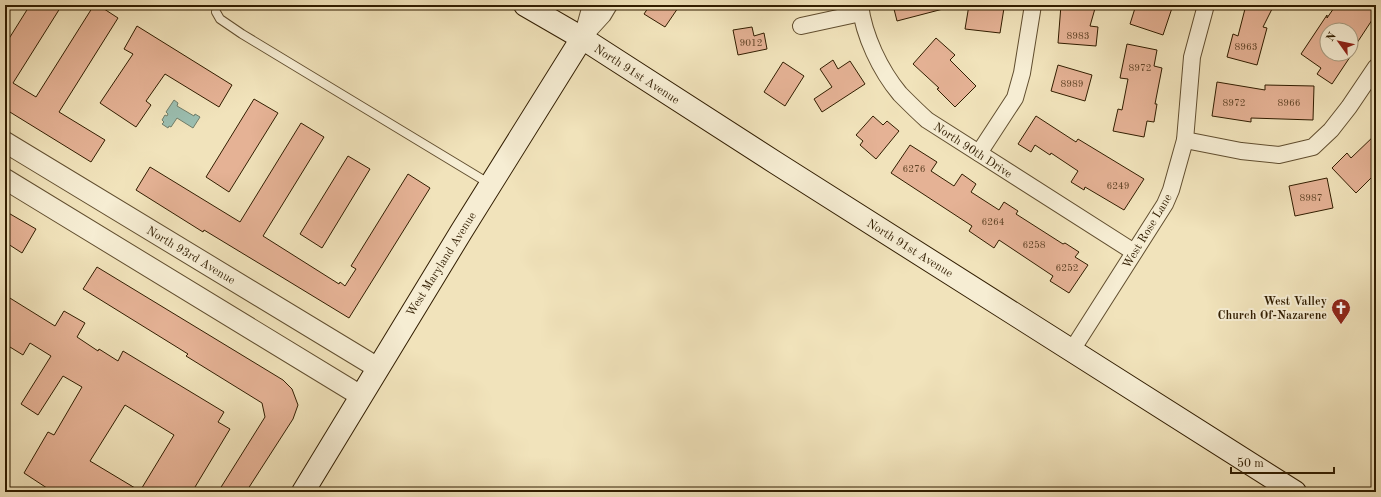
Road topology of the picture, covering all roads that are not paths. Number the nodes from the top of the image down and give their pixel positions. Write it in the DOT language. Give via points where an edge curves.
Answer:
graph roads {
  1 [pos="525,5"];
  2 [pos="592,5"];
  3 [pos="609,5"];
  4 [pos="1033,5"];
  5 [pos="1206,5"];
  6 [pos="861,9"];
  7 [pos="216,12"];
  8 [pos="802,26"];
  9 [pos="582,38"];
  10 [pos="1376,67"];
  11 [pos="1185,140"];
  12 [pos="5,142"];
  13 [pos="979,153"];
  14 [pos="5,179"];
  15 [pos="491,184"];
  16 [pos="1134,252"];
  17 [pos="1072,350"];
  18 [pos="378,368"];
  19 [pos="361,396"];
  20 [pos="303,492"];
  21 [pos="1295,492"];
  1 -- 9 [label="main road, North 91st Avenue"];
  2 -- 9 [label="street, West Maryland Avenue"];
  3 -- 9 [label="street, West Maryland Avenue"];
  4 -- 13 [label="street" via="1022,73 1015,98"];
  5 -- 11 [label="street, West Rose Lane" via="1192,57"];
  6 -- 8 [label="street"];
  6 -- 13 [label="street, North 90th Drive" via="866,32 875,53 900,93 927,120"];
  7 -- 15 [label="lane" via="220,19 242,34"];
  9 -- 15 [label="main road, West Maryland Avenue"];
  9 -- 17 [label="main road, North 91st Avenue"];
  10 -- 11 [label="street" via="1331,130 1313,147 1279,155"];
  11 -- 16 [label="street, West Rose Lane" via="1172,190"];
  12 -- 18 [label="street, North 93rd Avenue"];
  13 -- 16 [label="street, North 90th Drive"];
  14 -- 19 [label="street"];
  15 -- 18 [label="main road, West Maryland Avenue"];
  16 -- 17 [label="street, West Rose Lane"];
  17 -- 21 [label="main road, North 91st Avenue"];
  18 -- 19 [label="main road, West Maryland Avenue"];
  19 -- 20 [label="main road, West Maryland Avenue"];
}
